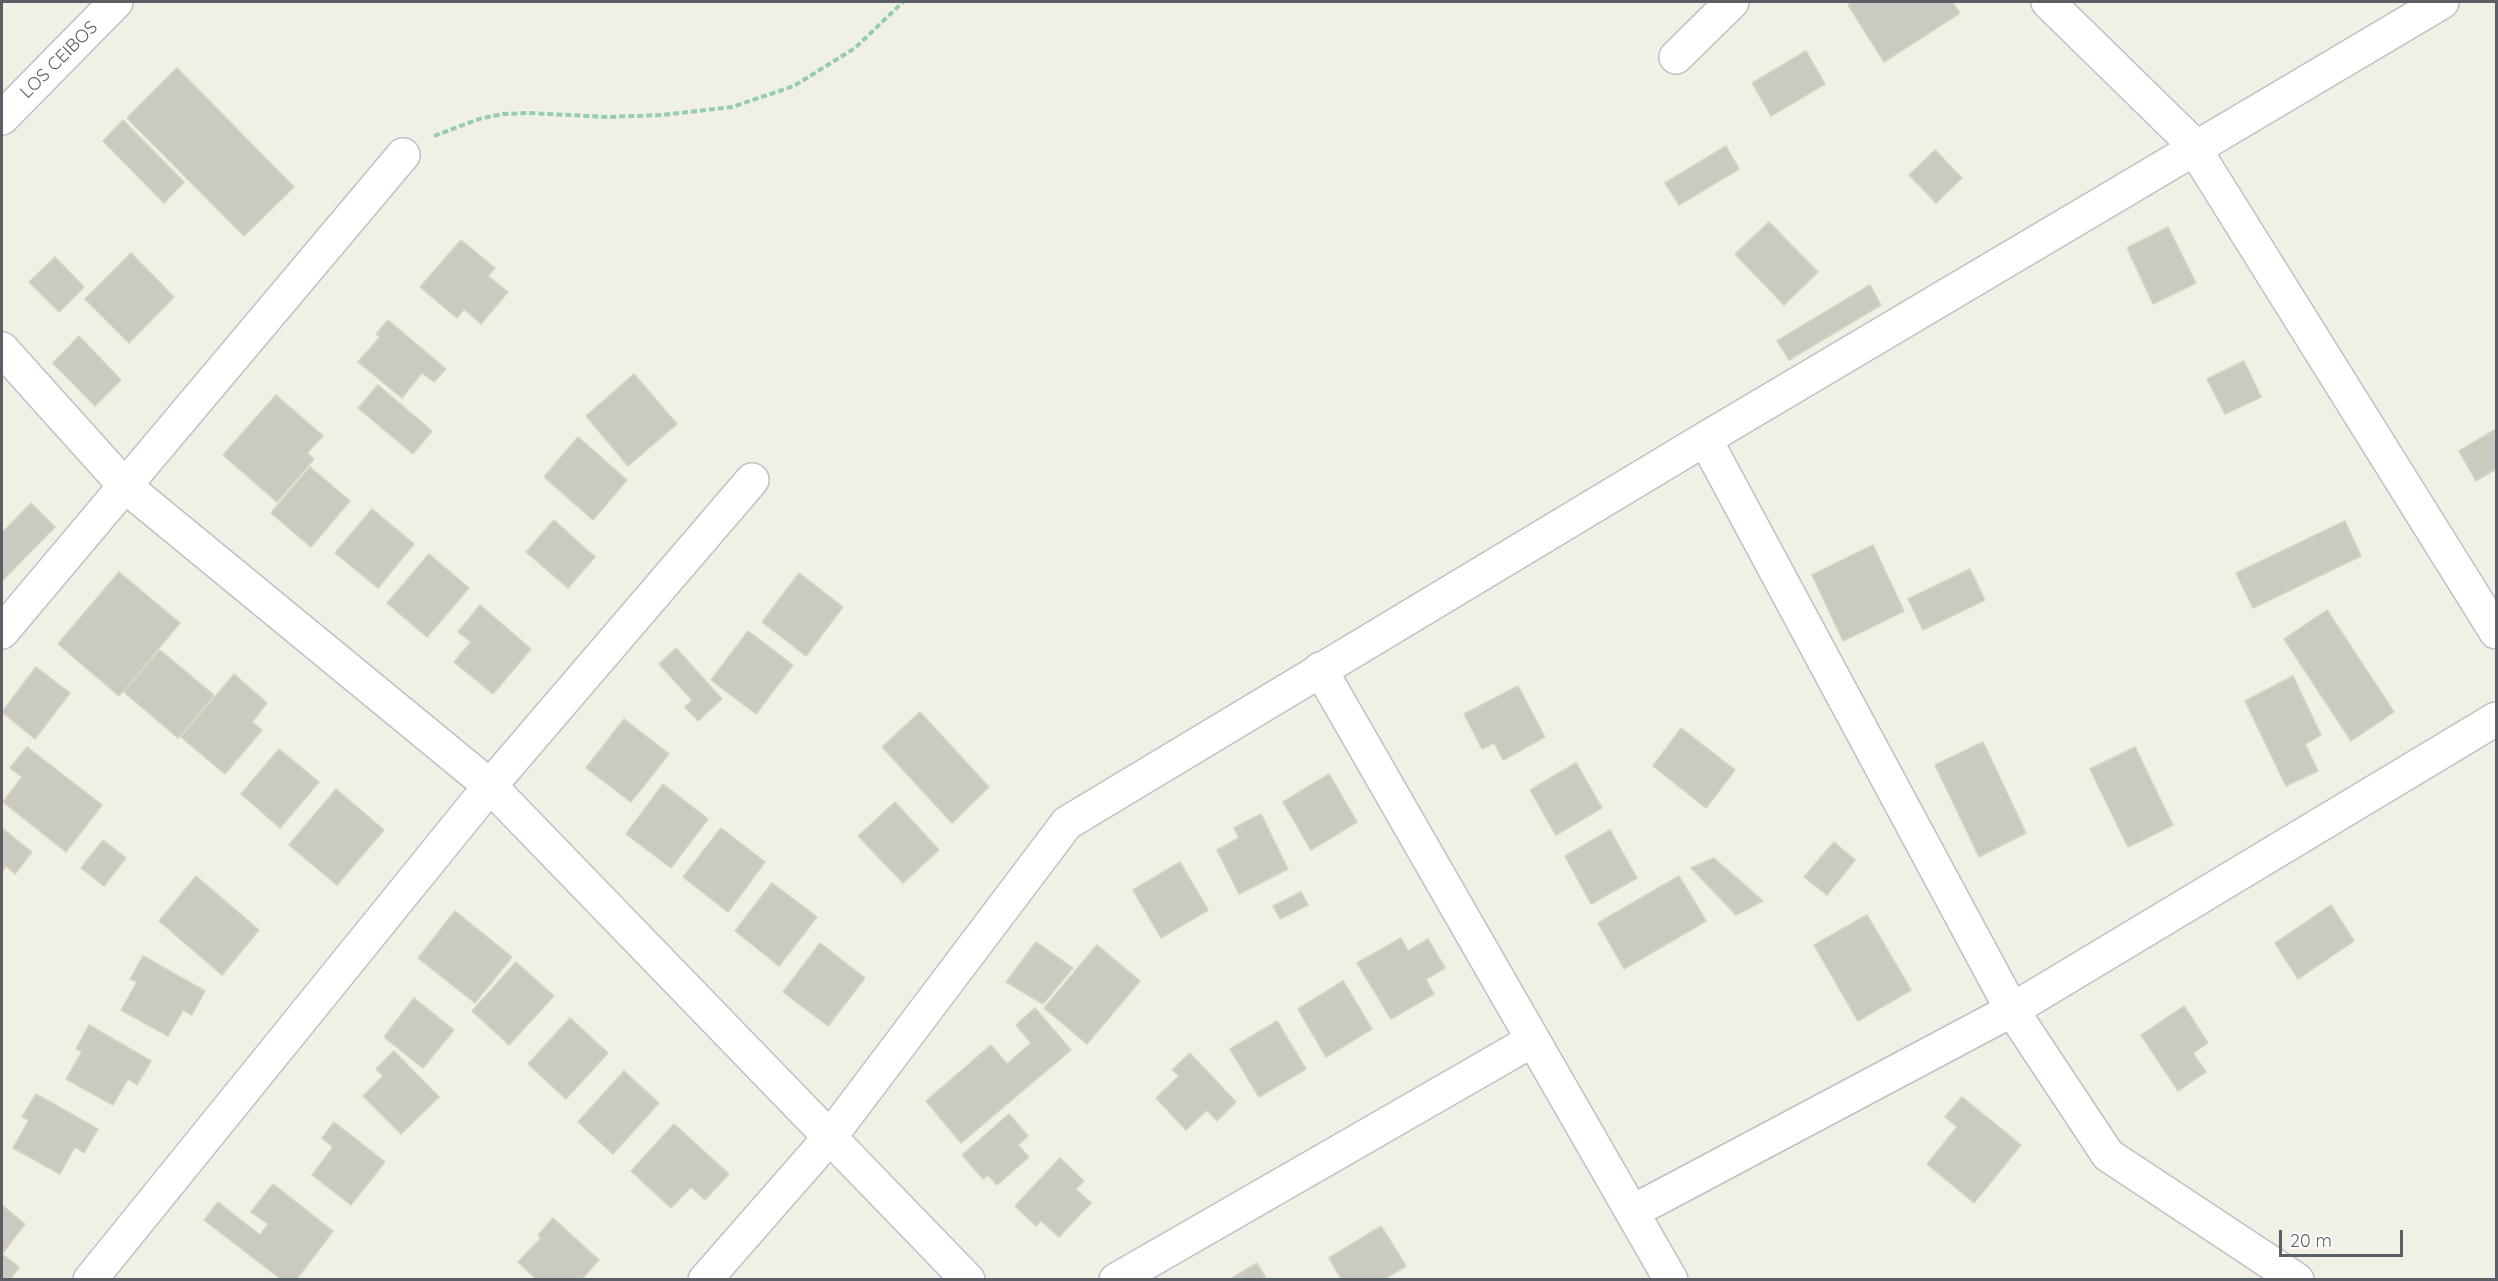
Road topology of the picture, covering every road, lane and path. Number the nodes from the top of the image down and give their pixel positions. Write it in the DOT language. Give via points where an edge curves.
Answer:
graph roads {
  1 [pos="116,2"];
  2 [pos="903,2"];
  3 [pos="1732,2"];
  4 [pos="2048,2"];
  5 [pos="2442,2"];
  6 [pos="1676,57"];
  7 [pos="2,118"];
  8 [pos="2194,148"];
  9 [pos="404,155"];
  10 [pos="2,349"];
  11 [pos="1705,439"];
  12 [pos="752,480"];
  13 [pos="125,486"];
  14 [pos="2,632"];
  15 [pos="2496,632"];
  16 [pos="1320,669"];
  17 [pos="2496,719"];
  18 [pos="490,786"];
  19 [pos="2012,1010"];
  20 [pos="1533,1040"];
  21 [pos="830,1137"];
  22 [pos="1632,1212"];
  23 [pos="90,1280"];
  24 [pos="705,1280"];
  25 [pos="968,1280"];
  26 [pos="1116,1280"];
  27 [pos="1671,1280"];
  28 [pos="2296,1280"];
  1 -- 7 [label="street, LOS CEIBOS"];
  2 -- 9 [label="path" via="855,48 794,86 732,107 630,116 503,114 452,128"];
  3 -- 6 [label="street"];
  4 -- 8 [label="street"];
  5 -- 8 [label="street"];
  8 -- 11 [label="street"];
  8 -- 15 [label="street"];
  9 -- 13 [label="street"];
  10 -- 13 [label="street"];
  11 -- 16 [label="street"];
  11 -- 19 [label="street"];
  12 -- 18 [label="street"];
  13 -- 14 [label="street"];
  13 -- 18 [label="street"];
  16 -- 20 [label="street"];
  16 -- 21 [label="street" via="1067,823"];
  17 -- 19 [label="street"];
  18 -- 21 [label="street"];
  18 -- 23 [label="street"];
  19 -- 22 [label="street"];
  19 -- 28 [label="street" via="2108,1155"];
  20 -- 22 [label="street"];
  20 -- 26 [label="street"];
  21 -- 24 [label="street"];
  21 -- 25 [label="street"];
  22 -- 27 [label="street"];
}
